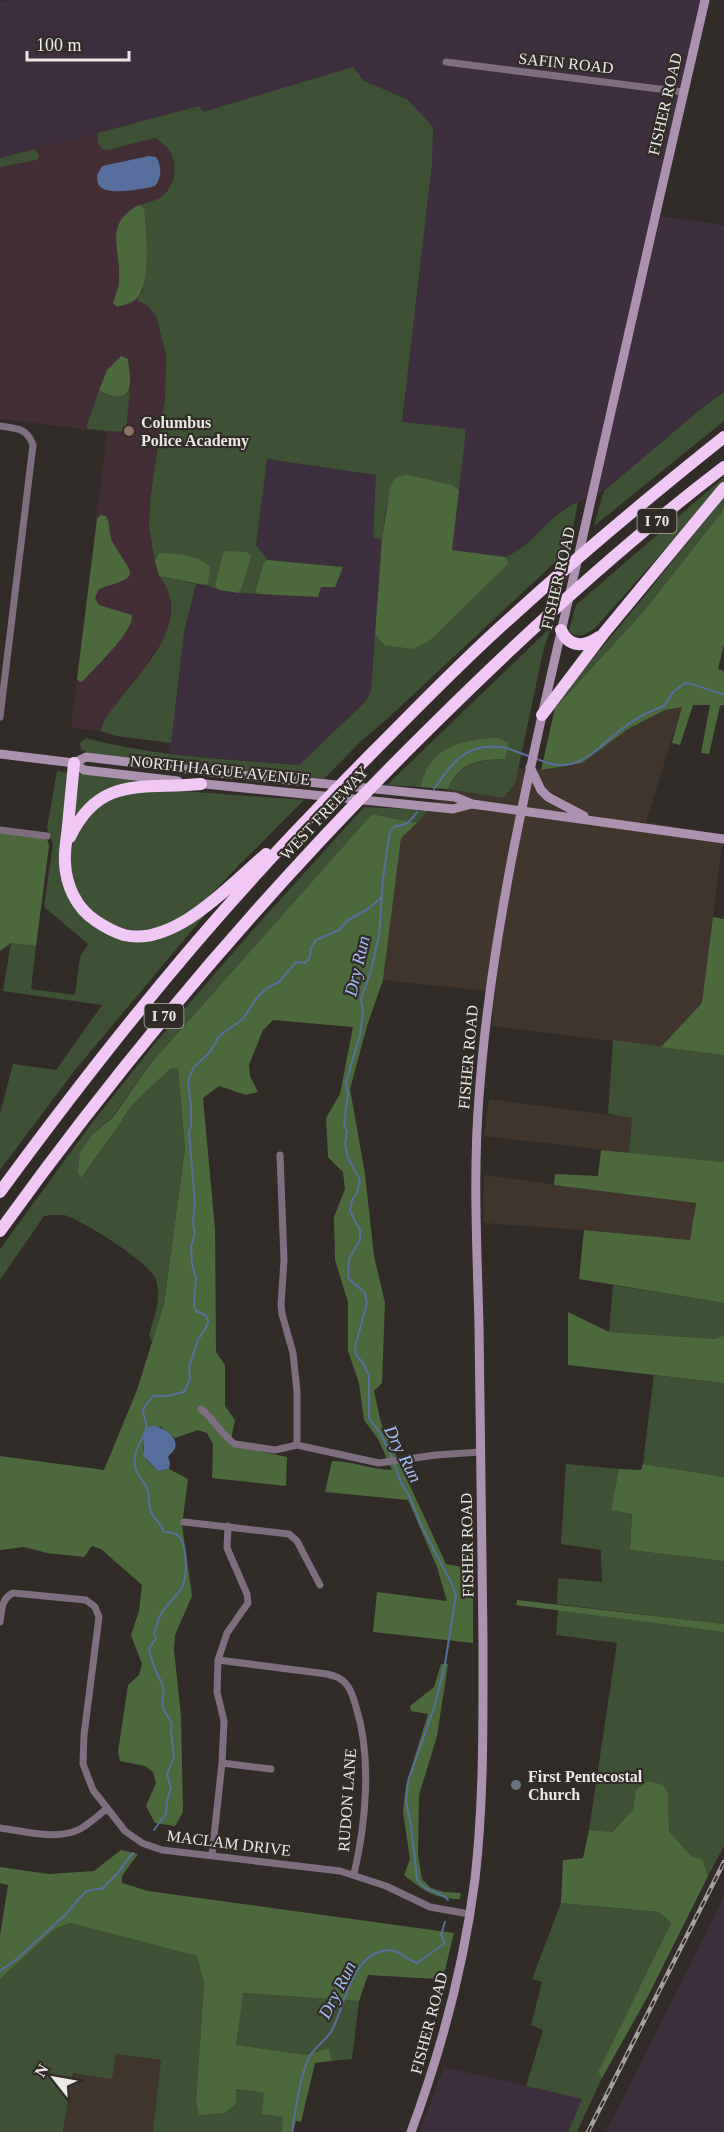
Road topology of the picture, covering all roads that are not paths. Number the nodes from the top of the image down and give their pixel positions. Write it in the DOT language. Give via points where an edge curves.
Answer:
graph roads {
  1 [pos="705,0"];
  2 [pos="446,62"];
  3 [pos="683,92"];
  4 [pos="0,426"];
  5 [pos="724,436"];
  6 [pos="724,467"];
  7 [pos="724,488"];
  8 [pos="561,630"];
  9 [pos="604,633"];
  10 [pos="542,715"];
  11 [pos="0,717"];
  12 [pos="0,754"];
  13 [pos="74,763"];
  14 [pos="530,767"];
  15 [pos="201,784"];
  16 [pos="472,804"];
  17 [pos="521,810"];
  18 [pos="592,820"];
  19 [pos="0,830"];
  20 [pos="294,834"];
  21 [pos="47,836"];
  22 [pos="724,839"];
  23 [pos="66,849"];
  24 [pos="280,1155"];
  25 [pos="0,1191"];
  26 [pos="0,1231"];
  27 [pos="201,1409"];
  28 [pos="297,1445"];
  29 [pos="480,1452"];
  30 [pos="184,1522"];
  31 [pos="228,1526"];
  32 [pos="320,1585"];
  33 [pos="0,1622"];
  34 [pos="218,1660"];
  35 [pos="222,1763"];
  36 [pos="271,1769"];
  37 [pos="106,1809"];
  38 [pos="0,1828"];
  39 [pos="212,1855"];
  40 [pos="354,1874"];
  41 [pos="470,1914"];
  42 [pos="411,2132"];
  1 -- 3 [label="main road, FISHER ROAD"];
  2 -- 3 [label="street, SAFIN ROAD"];
  3 -- 8 [label="main road, FISHER ROAD"];
  4 -- 11 [label="street" via="24,431 33,445"];
  5 -- 20 [label="highway, WEST FREEWAY / I 70" via="598,539 449,675"];
  6 -- 26 [label="highway, WEST FREEWAY / I 70" via="547,615 343,814 139,1046"];
  7 -- 9 [label="highway"];
  8 -- 9 [label="highway" via="566,639 579,645"];
  8 -- 10 [label="main road, FISHER ROAD"];
  9 -- 10 [label="highway"];
  10 -- 14 [label="main road, FISHER ROAD"];
  12 -- 13 [label="main road, NORTH HAGUE AVENUE"];
  13 -- 15 [label="main road, NORTH HAGUE AVENUE" via="84,770"];
  13 -- 16 [label="main road, NORTH HAGUE AVENUE" via="86,757 455,797"];
  13 -- 23 [label="highway"];
  14 -- 17 [label="main road, FISHER ROAD"];
  14 -- 18 [label="main road" via="548,797"];
  15 -- 16 [label="main road, NORTH HAGUE AVENUE" via="453,809"];
  15 -- 23 [label="highway" via="145,785 107,795 80,819"];
  16 -- 17 [label="main road, NORTH HAGUE AVENUE"];
  17 -- 18 [label="main road, NORTH HAGUE AVENUE"];
  17 -- 29 [label="main road, FISHER ROAD" via="495,947 479,1100"];
  18 -- 22 [label="main road, NORTH HAGUE AVENUE"];
  19 -- 21 [label="street"];
  20 -- 23 [label="highway" via="195,914 178,925 148,935 116,932 81,908 69,885"];
  20 -- 25 [label="highway, WEST FREEWAY / I 70" via="133,1017"];
  24 -- 28 [label="street" via="284,1260 281,1305 294,1353"];
  27 -- 28 [label="street" via="235,1444 275,1450"];
  28 -- 29 [label="street" via="371,1462"];
  29 -- 41 [label="main road, FISHER ROAD" via="483,1768"];
  30 -- 31 [label="street"];
  31 -- 32 [label="street" via="289,1534 297,1541"];
  31 -- 34 [label="street" via="226,1548 248,1603 227,1633"];
  33 -- 37 [label="street, MACLAM DRIVE" via="3,1602 14,1593 86,1600 95,1607 99,1617 83,1764"];
  34 -- 35 [label="street" via="217,1692 224,1721"];
  34 -- 40 [label="street, RUDON LANE" via="327,1674 346,1683 365,1743 362,1835"];
  35 -- 36 [label="street"];
  35 -- 39 [label="street"];
  37 -- 38 [label="street" via="70,1833"];
  37 -- 39 [label="street, MACLAM DRIVE" via="142,1844"];
  39 -- 40 [label="street, MACLAM DRIVE"];
  40 -- 41 [label="street, MACLAM DRIVE" via="430,1907"];
  41 -- 42 [label="main road, FISHER ROAD" via="435,2064"];
}
